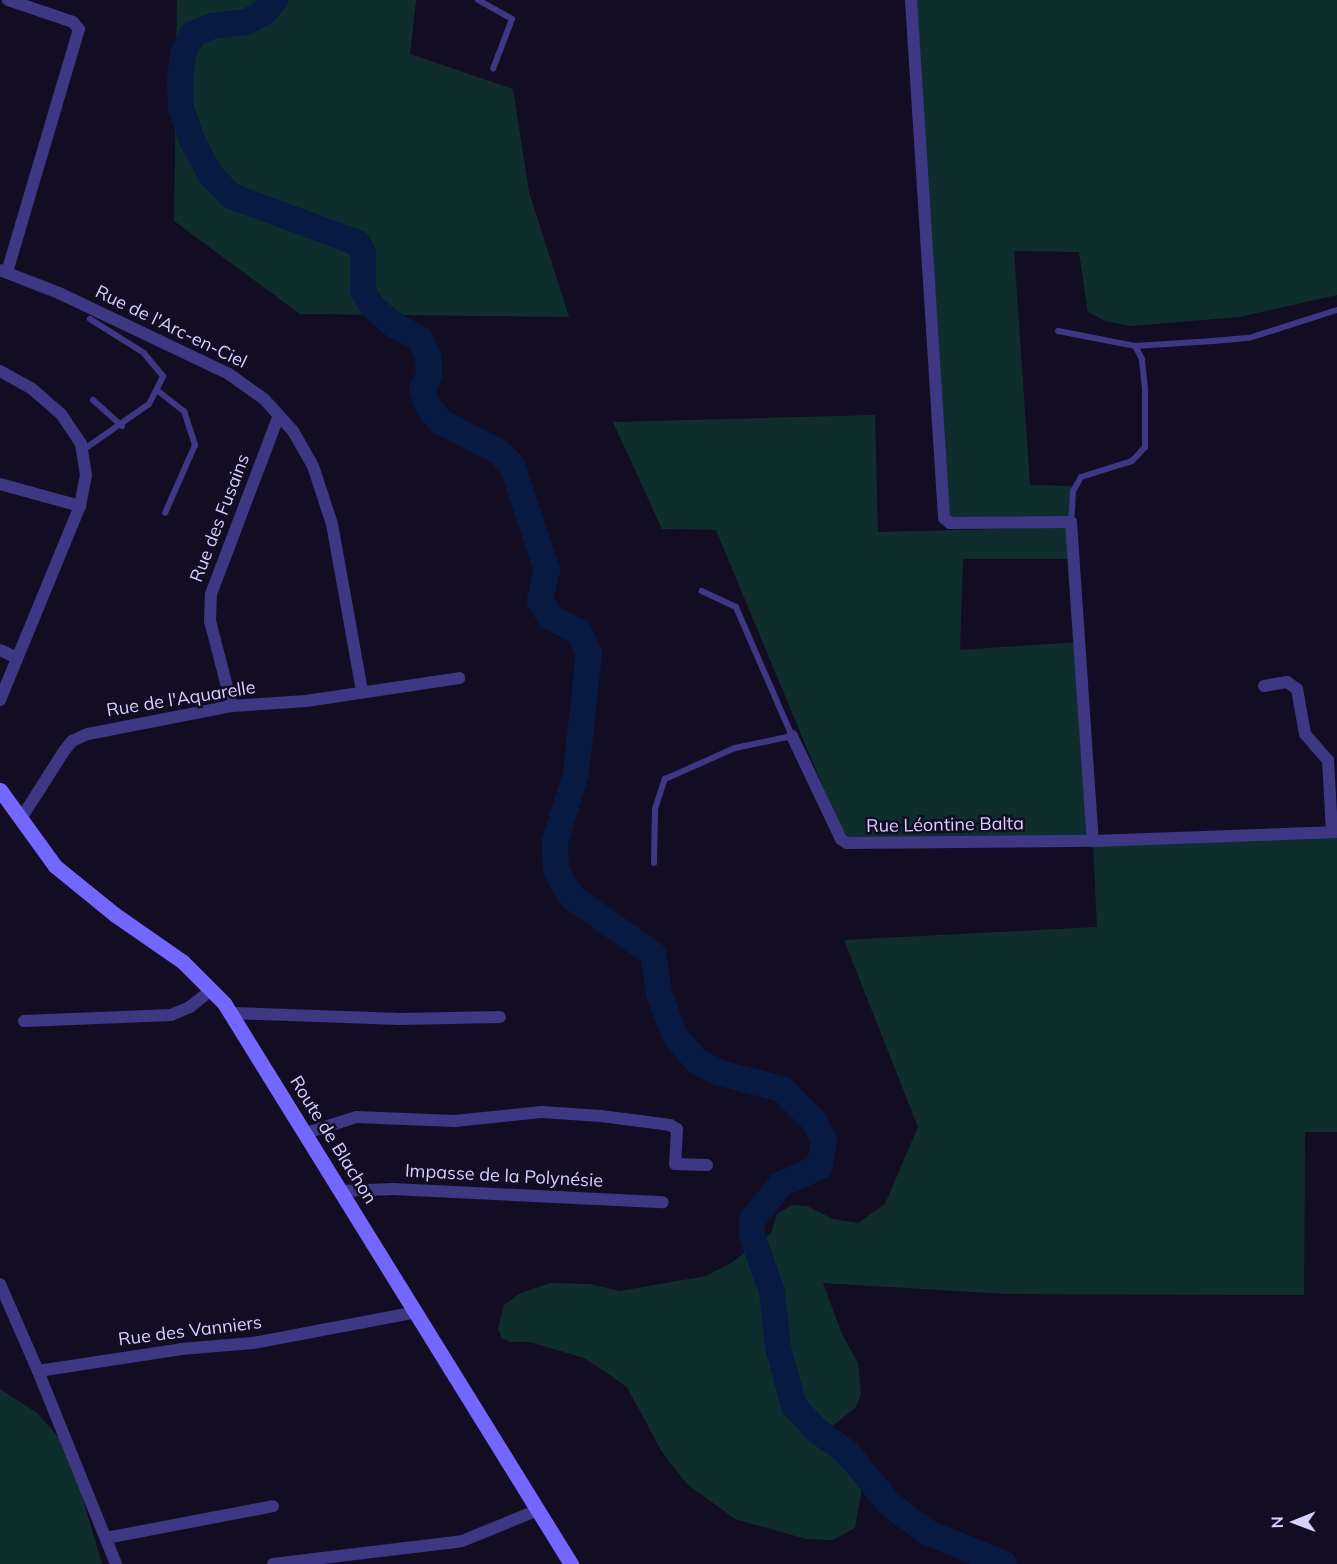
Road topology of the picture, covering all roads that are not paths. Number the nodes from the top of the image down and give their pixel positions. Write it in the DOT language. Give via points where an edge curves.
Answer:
graph roads {
  1 [pos="8,0"];
  2 [pos="478,0"];
  3 [pos="911,0"];
  4 [pos="493,69"];
  5 [pos="4,272"];
  6 [pos="1337,310"];
  7 [pos="90,319"];
  8 [pos="1058,331"];
  9 [pos="1135,346"];
  10 [pos="0,371"];
  11 [pos="158,391"];
  12 [pos="93,400"];
  13 [pos="279,415"];
  14 [pos="122,426"];
  15 [pos="83,450"];
  16 [pos="0,484"];
  17 [pos="80,506"];
  18 [pos="165,513"];
  19 [pos="1071,522"];
  20 [pos="702,591"];
  21 [pos="0,650"];
  22 [pos="17,658"];
  23 [pos="459,678"];
  24 [pos="1264,686"];
  25 [pos="362,691"];
  26 [pos="0,700"];
  27 [pos="232,706"];
  28 [pos="792,736"];
  29 [pos="0,790"];
  30 [pos="22,817"];
  31 [pos="1335,832"];
  32 [pos="1093,841"];
  33 [pos="654,863"];
  34 [pos="212,989"];
  35 [pos="231,1013"];
  36 [pos="500,1017"];
  37 [pos="24,1021"];
  38 [pos="306,1133"];
  39 [pos="706,1165"];
  40 [pos="342,1191"];
  41 [pos="663,1202"];
  42 [pos="0,1284"];
  43 [pos="417,1312"];
  44 [pos="38,1371"];
  45 [pos="273,1506"];
  46 [pos="538,1510"];
  47 [pos="106,1538"];
  48 [pos="116,1564"];
  49 [pos="273,1564"];
  50 [pos="571,1564"];
  1 -- 5 [label="street" via="73,22 79,29"];
  2 -- 4 [label="lane" via="512,19"];
  3 -- 19 [label="street" via="944,518 950,523"];
  5 -- 13 [label="street, Rue de l'Arc-en-Ciel" via="229,374 249,386"];
  6 -- 9 [label="lane" via="1249,338"];
  7 -- 11 [label="lane" via="144,353 163,376"];
  8 -- 9 [label="lane"];
  9 -- 19 [label="lane" via="1142,359 1145,389 1145,447 1132,461 1081,477 1073,491"];
  10 -- 15 [label="street" via="31,388 54,407 74,429"];
  11 -- 14 [label="lane" via="149,404"];
  11 -- 18 [label="lane" via="184,411 195,446"];
  12 -- 14 [label="lane"];
  13 -- 25 [label="street, Rue de l'Arc-en-Ciel" via="303,447 322,487"];
  13 -- 27 [label="street, Rue des Fusains" via="210,594 210,621"];
  14 -- 15 [label="lane"];
  15 -- 17 [label="street" via="86,475"];
  16 -- 17 [label="street"];
  17 -- 22 [label="street"];
  19 -- 32 [label="street"];
  20 -- 28 [label="lane" via="736,606"];
  21 -- 22 [label="street"];
  22 -- 26 [label="street"];
  23 -- 25 [label="street, Rue de l'Aquarelle"];
  24 -- 31 [label="street" via="1287,682 1297,689 1305,734 1328,760"];
  25 -- 27 [label="street, Rue de l'Aquarelle"];
  27 -- 30 [label="street, Rue de l'Aquarelle" via="78,737 64,751"];
  28 -- 32 [label="street, Rue Léontine Balta" via="841,839 847,843"];
  28 -- 33 [label="lane" via="735,748 665,779 655,809"];
  29 -- 30 [label="street, Route de Blachon"];
  30 -- 34 [label="street, Route de Blachon" via="55,866 183,962"];
  31 -- 32 [label="street, Rue Léontine Balta"];
  34 -- 35 [label="street, Route de Blachon"];
  34 -- 37 [label="street" via="190,1007 171,1015"];
  35 -- 36 [label="street" via="400,1019"];
  35 -- 38 [label="street, Route de Blachon"];
  38 -- 39 [label="street" via="356,1117 455,1121 542,1112 601,1116 670,1125 677,1129 675,1164"];
  38 -- 40 [label="street, Route de Blachon"];
  40 -- 41 [label="street, Impasse de la Polynésie" via="393,1189"];
  40 -- 43 [label="street, Route de Blachon"];
  42 -- 44 [label="street"];
  43 -- 44 [label="street, Rue des Vanniers" via="253,1343 181,1348"];
  43 -- 46 [label="street, Route de Blachon"];
  44 -- 47 [label="street"];
  45 -- 47 [label="street"];
  46 -- 49 [label="street" via="462,1541"];
  46 -- 50 [label="street, Route de Blachon"];
  47 -- 48 [label="street"];
}
